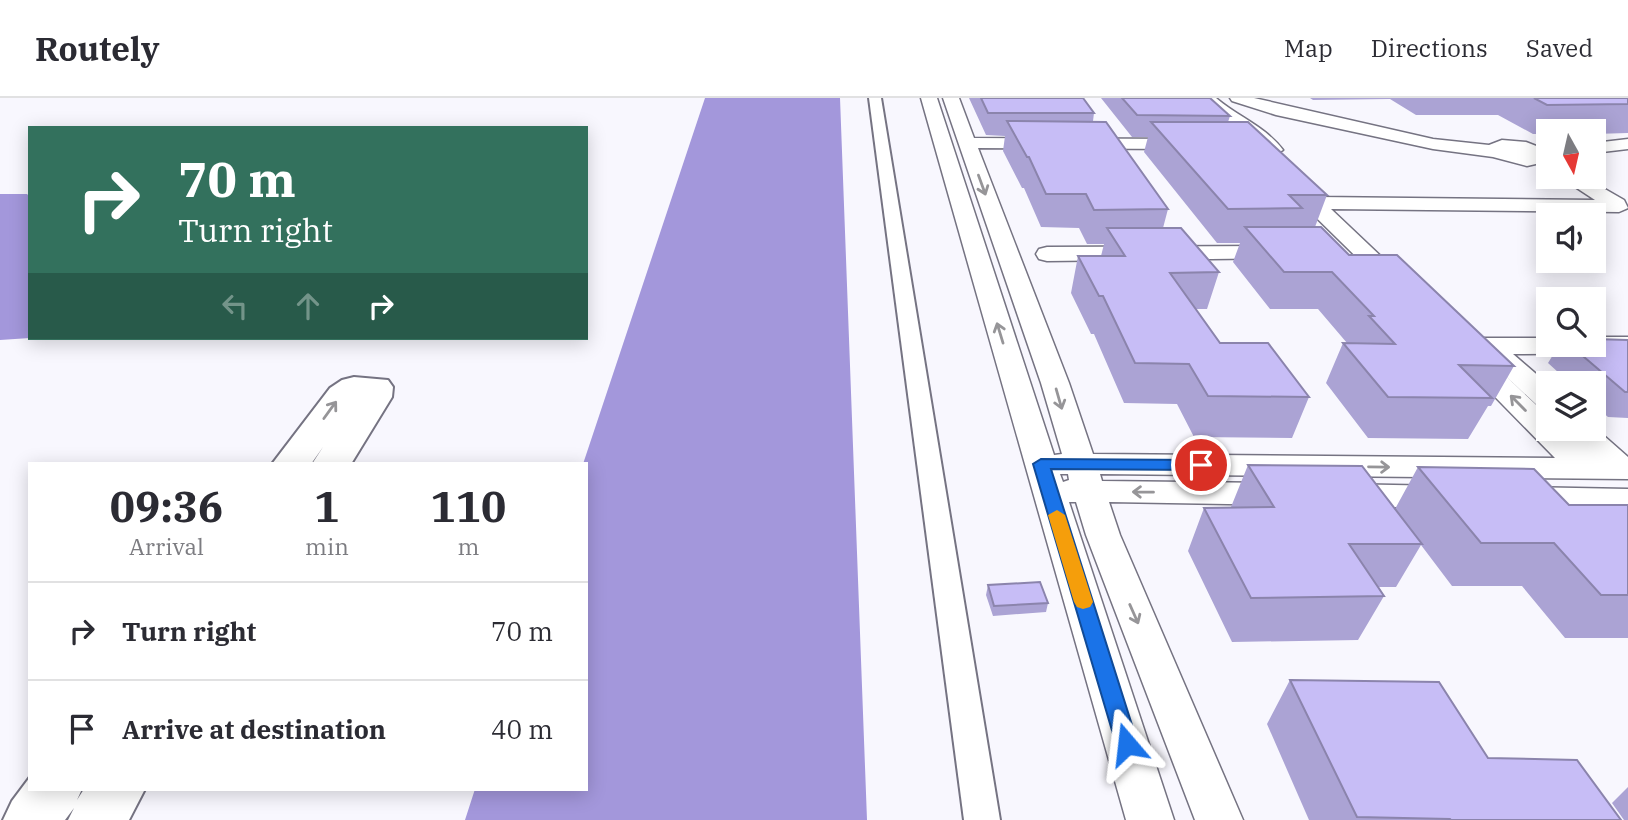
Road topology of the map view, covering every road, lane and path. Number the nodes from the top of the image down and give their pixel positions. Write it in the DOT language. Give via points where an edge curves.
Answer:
graph roads {
  1 [pos="875,98"];
  2 [pos="929,98"];
  3 [pos="951,98"];
  4 [pos="1207,98"];
  5 [pos="1240,127"];
  6 [pos="959,140"];
  7 [pos="1207,142"];
  8 [pos="1628,147"];
  9 [pos="1606,148"];
  10 [pos="1536,153"];
  11 [pos="1575,189"];
  12 [pos="1584,189"];
  13 [pos="1314,203"];
  14 [pos="1624,208"];
  15 [pos="1628,226"];
  16 [pos="1366,252"];
  17 [pos="1296,253"];
  18 [pos="1338,253"];
  19 [pos="1047,254"];
  20 [pos="1489,345"];
  21 [pos="1628,345"];
  22 [pos="1536,389"];
  23 [pos="1590,441"];
  24 [pos="292,462"];
  25 [pos="332,462"];
  26 [pos="1584,469"];
  27 [pos="1045,477"];
  28 [pos="1083,477"];
  29 [pos="1624,477"];
  30 [pos="53,791"];
  31 [pos="116,791"];
  32 [pos="32,820"];
  33 [pos="97,820"];
  34 [pos="982,820"];
  35 [pos="1150,820"];
  36 [pos="1219,820"];
  1 -- 34 [label="street"];
  2 -- 6 [label="street"];
  3 -- 6 [label="street"];
  4 -- 5 [label="street"];
  5 -- 10 [label="street" via="1276,110 1420,142 1498,152 1494,147 1502,145"];
  5 -- 13 [label="street"];
  5 -- 16 [label="street" via="1244,123 1415,289"];
  6 -- 7 [label="street"];
  27 -- 6 [label="street, one-way"];
  6 -- 28 [label="street, one-way" via="1055,383"];
  8 -- 9 [label="street"];
  11 -- 15 [label="street"];
  12 -- 14 [label="street"];
  13 -- 14 [label="street"];
  13 -- 16 [label="street"];
  16 -- 18 [label="street"];
  17 -- 19 [label="street"];
  20 -- 21 [label="street"];
  20 -- 22 [label="street"];
  26 -- 20 [label="street, one-way" via="1459,336"];
  23 -- 29 [label="street"];
  24 -- 25 [label="street, one-way" via="342,395 354,387 376,387"];
  28 -- 26 [label="street, one-way"];
  26 -- 29 [label="street"];
  27 -- 28 [label="street"];
  27 -- 35 [label="street"];
  29 -- 28 [label="street, one-way"];
  28 -- 36 [label="street, one-way" via="1126,595"];
  30 -- 32 [label="street"];
  31 -- 33 [label="street"];
}
